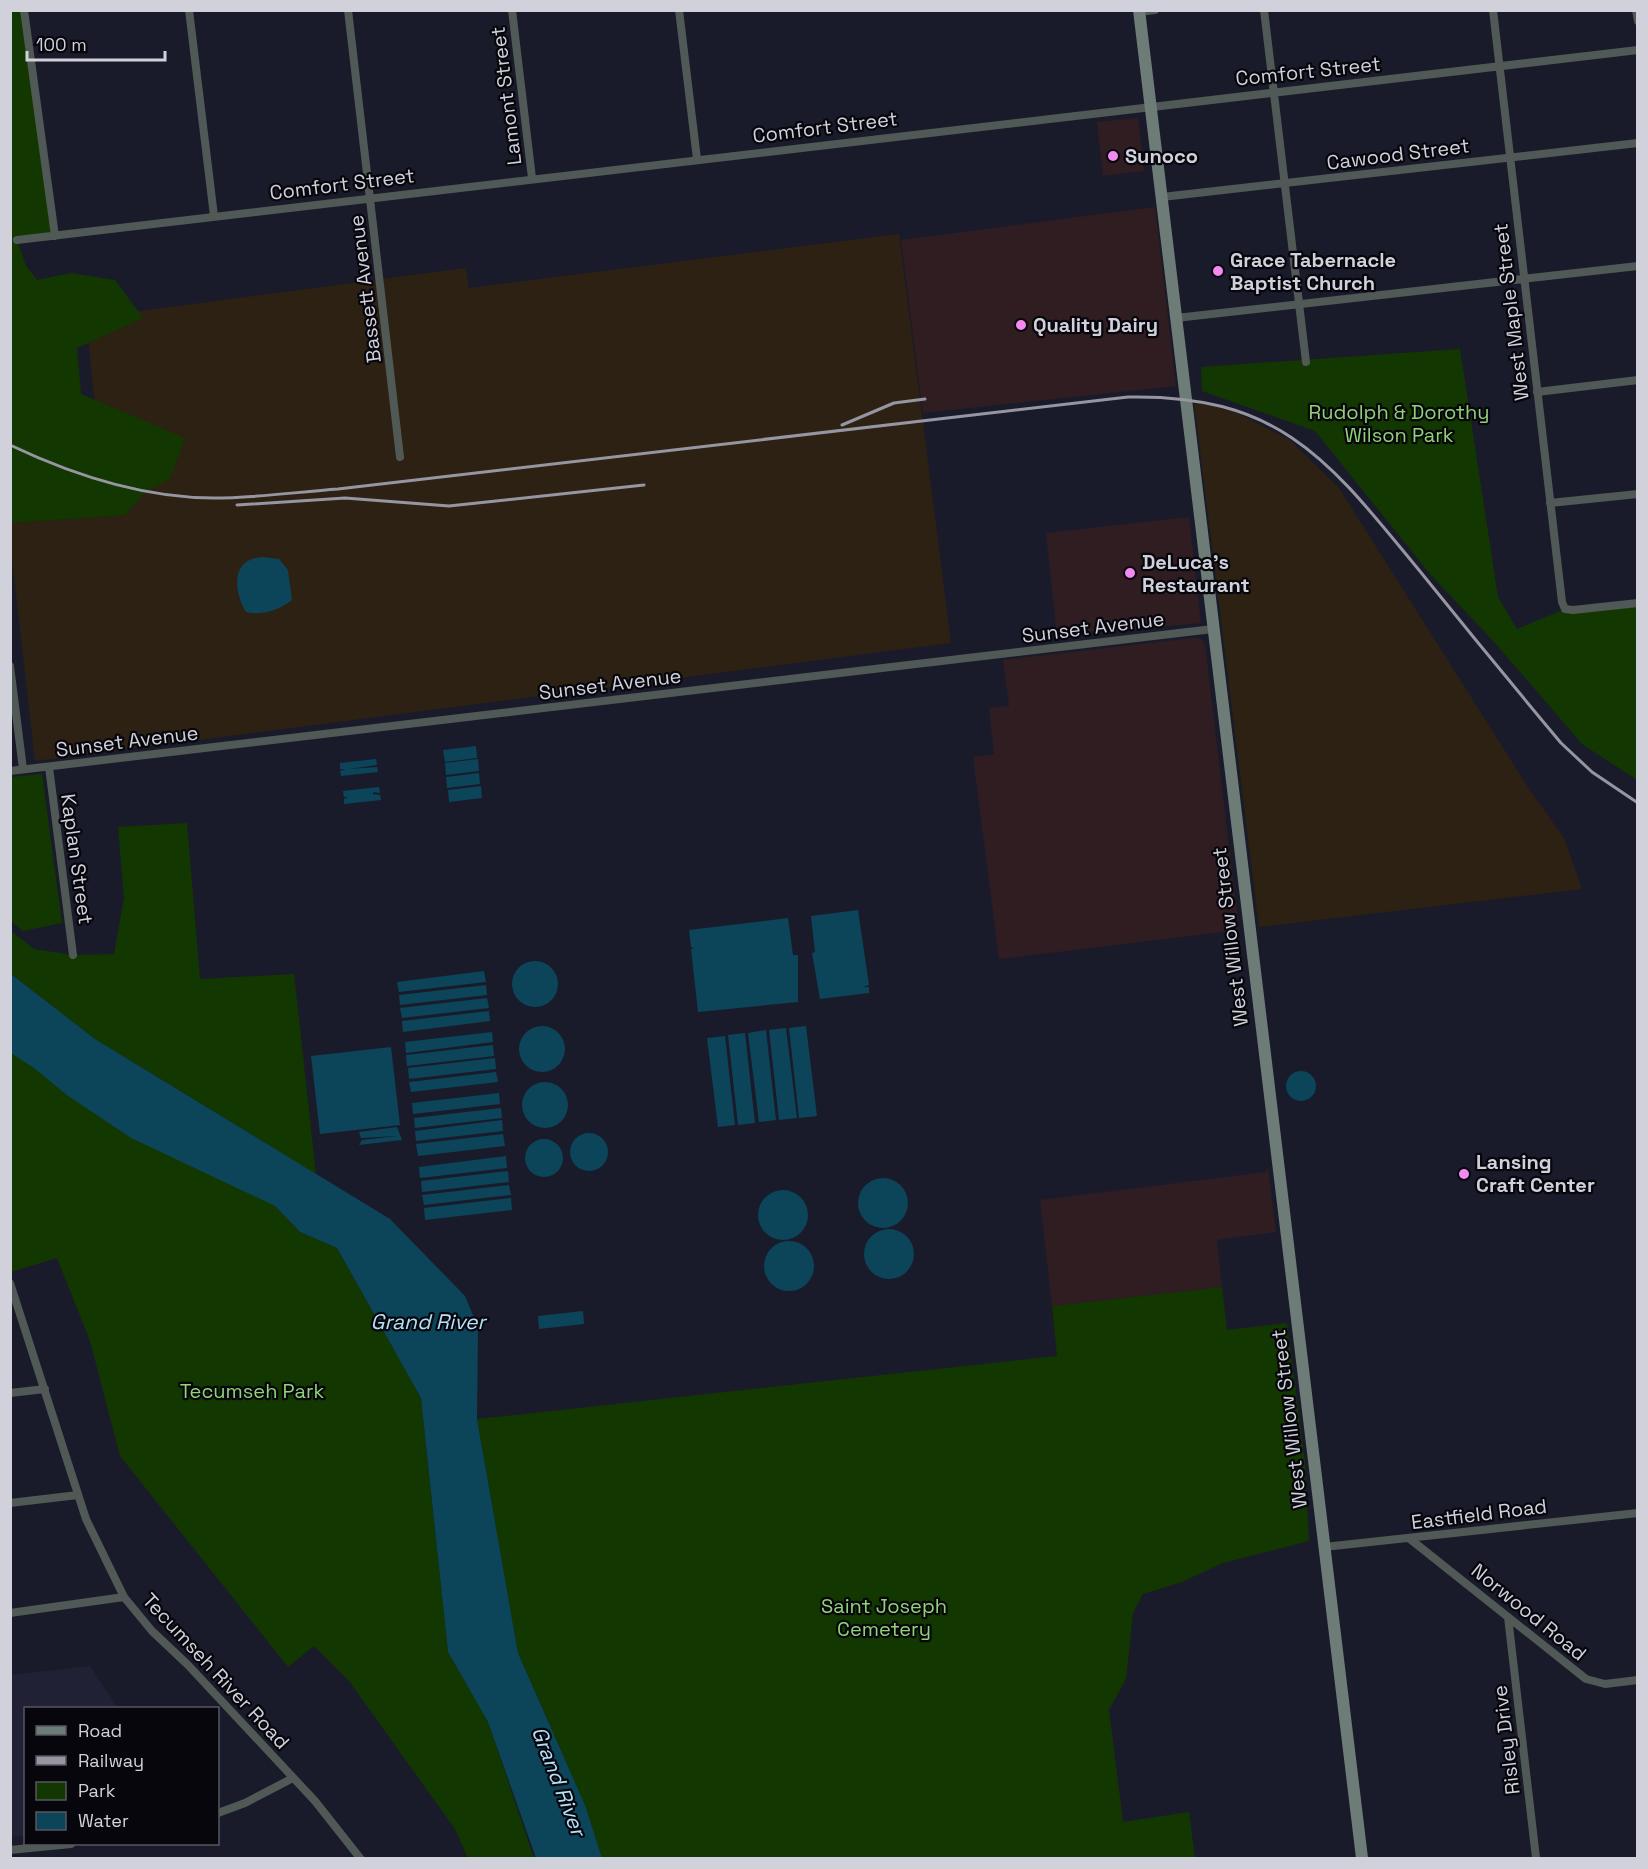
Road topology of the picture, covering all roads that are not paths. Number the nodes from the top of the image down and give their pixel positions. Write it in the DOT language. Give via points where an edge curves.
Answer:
graph roads {
  1 [pos="24,10"];
  2 [pos="189,10"];
  3 [pos="348,10"];
  4 [pos="512,10"];
  5 [pos="679,10"];
  6 [pos="1155,10"];
  7 [pos="1264,10"];
  8 [pos="1493,10"];
  9 [pos="1636,10"];
  10 [pos="1139,11"];
  11 [pos="1638,21"];
  12 [pos="1638,50"];
  13 [pos="1500,66"];
  14 [pos="1274,91"];
  15 [pos="1150,105"];
  16 [pos="1638,144"];
  17 [pos="1510,158"];
  18 [pos="697,159"];
  19 [pos="532,178"];
  20 [pos="1285,183"];
  21 [pos="1162,197"];
  22 [pos="371,198"];
  23 [pos="214,216"];
  24 [pos="55,236"];
  25 [pos="16,240"];
  26 [pos="1638,266"];
  27 [pos="1524,279"];
  28 [pos="1299,304"];
  29 [pos="1176,318"];
  30 [pos="1306,362"];
  31 [pos="1638,380"];
  32 [pos="1537,392"];
  33 [pos="400,456"];
  34 [pos="1638,494"];
  35 [pos="1550,503"];
  36 [pos="1638,603"];
  37 [pos="1213,629"];
  38 [pos="10,666"];
  39 [pos="49,767"];
  40 [pos="23,770"];
  41 [pos="10,771"];
  42 [pos="73,955"];
  43 [pos="10,1283"];
  44 [pos="45,1389"];
  45 [pos="10,1393"];
  46 [pos="78,1495"];
  47 [pos="10,1503"];
  48 [pos="1638,1513"];
  49 [pos="1410,1539"];
  50 [pos="1324,1547"];
  51 [pos="124,1597"];
  52 [pos="10,1612"];
  53 [pos="1508,1617"];
  54 [pos="1638,1680"];
  55 [pos="294,1778"];
  56 [pos="219,1813"];
  57 [pos="61,1845"];
  58 [pos="10,1850"];
  59 [pos="360,1858"];
  60 [pos="1362,1858"];
  61 [pos="1536,1858"];
  1 -- 24 [label="street"];
  2 -- 23 [label="street"];
  3 -- 22 [label="street, Bassett Avenue"];
  4 -- 19 [label="street, Lamont Street"];
  5 -- 18 [label="street"];
  6 -- 10 [label="street"];
  7 -- 14 [label="street"];
  8 -- 13 [label="street, West Maple Street"];
  9 -- 11 [label="street"];
  10 -- 15 [label="street, West Willow Street"];
  12 -- 13 [label="street, Comfort Street"];
  13 -- 14 [label="street, Comfort Street"];
  13 -- 17 [label="street, West Maple Street"];
  14 -- 15 [label="street, Comfort Street"];
  14 -- 20 [label="street"];
  15 -- 18 [label="street, Comfort Street"];
  15 -- 21 [label="street, West Willow Street"];
  16 -- 17 [label="street, Cawood Street"];
  17 -- 20 [label="street, Cawood Street"];
  17 -- 27 [label="street, West Maple Street"];
  18 -- 19 [label="street, Comfort Street"];
  19 -- 22 [label="street, Comfort Street"];
  20 -- 21 [label="street, Cawood Street"];
  20 -- 28 [label="street"];
  21 -- 29 [label="street, West Willow Street"];
  22 -- 23 [label="street, Comfort Street"];
  22 -- 33 [label="street, Bassett Avenue"];
  23 -- 24 [label="street, Comfort Street"];
  24 -- 25 [label="street, Comfort Street"];
  26 -- 27 [label="street"];
  27 -- 28 [label="street"];
  27 -- 32 [label="street, West Maple Street"];
  28 -- 29 [label="street"];
  28 -- 30 [label="street"];
  29 -- 37 [label="street, West Willow Street"];
  31 -- 32 [label="street"];
  32 -- 35 [label="street, West Maple Street"];
  34 -- 35 [label="street"];
  35 -- 36 [label="street, West Maple Street" via="1564,609"];
  37 -- 39 [label="street, Sunset Avenue"];
  37 -- 50 [label="street, West Willow Street"];
  38 -- 40 [label="street"];
  39 -- 40 [label="street, Sunset Avenue"];
  39 -- 42 [label="street, Kaplan Street"];
  40 -- 41 [label="street, Sunset Avenue"];
  43 -- 44 [label="street, Tecumseh River Road"];
  44 -- 45 [label="street"];
  44 -- 46 [label="street, Tecumseh River Road"];
  46 -- 47 [label="street"];
  46 -- 51 [label="street, Tecumseh River Road" via="96,1544"];
  48 -- 49 [label="street, Eastfield Road"];
  49 -- 50 [label="street, Eastfield Road"];
  49 -- 53 [label="street, Norwood Road"];
  50 -- 60 [label="street, West Willow Street"];
  51 -- 52 [label="street"];
  51 -- 55 [label="street, Tecumseh River Road"];
  53 -- 54 [label="street, Norwood Road" via="1586,1679 1605,1684"];
  53 -- 61 [label="street, Risley Drive"];
  55 -- 56 [label="street"];
  55 -- 59 [label="street, Tecumseh River Road"];
  57 -- 58 [label="street"];
}
